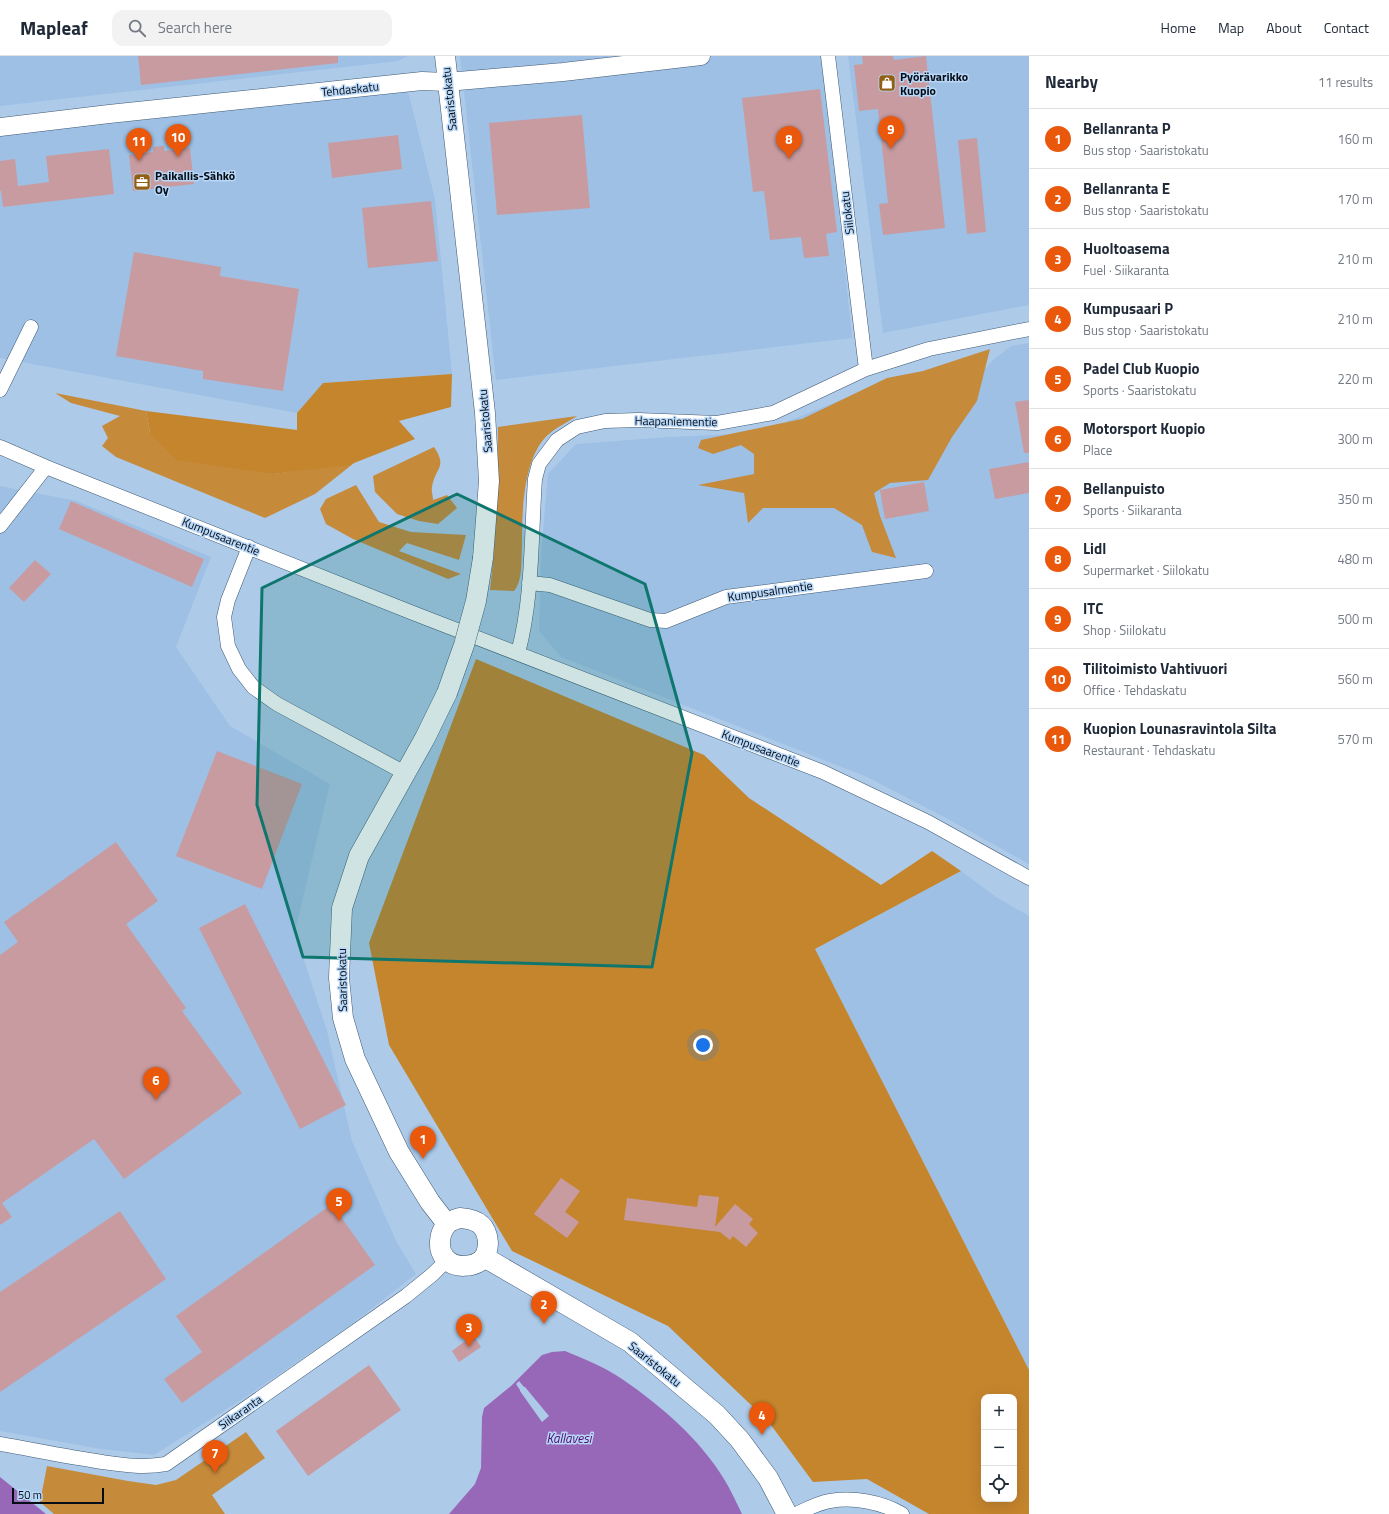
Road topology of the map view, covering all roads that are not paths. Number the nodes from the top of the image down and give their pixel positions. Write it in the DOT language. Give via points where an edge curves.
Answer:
graph roads {
  1 [pos="445,56"];
  2 [pos="701,56"];
  3 [pos="828,56"];
  4 [pos="447,82"];
  5 [pos="0,127"];
  6 [pos="31,327"];
  7 [pos="1029,330"];
  8 [pos="866,369"];
  9 [pos="0,390"];
  10 [pos="0,447"];
  11 [pos="46,467"];
  12 [pos="0,526"];
  13 [pos="249,547"];
  14 [pos="926,571"];
  15 [pos="529,583"];
  16 [pos="518,653"];
  17 [pos="405,773"];
  18 [pos="1029,878"];
  19 [pos="447,1224"];
  20 [pos="484,1257"];
  21 [pos="447,1260"];
  22 [pos="0,1444"];
  23 [pos="787,1514"];
  24 [pos="796,1514"];
  25 [pos="902,1514"];
  1 -- 4 [label="main road, Saaristokatu"];
  2 -- 4 [label="street, Tehdaskatu"];
  3 -- 8 [label="street, Siilokatu"];
  4 -- 5 [label="street, Tehdaskatu" via="422,81"];
  4 -- 17 [label="main road, Saaristokatu, bridge" via="485,413 489,482 483,558 476,601 464,644 447,693"];
  6 -- 9 [label="street"];
  7 -- 8 [label="street, Haapaniementie" via="928,349"];
  8 -- 15 [label="street, Haapaniementie" via="773,413 717,423 638,420 605,421 577,427 557,440 539,464 535,479"];
  10 -- 11 [label="street, Kumpusaarentie"];
  11 -- 12 [label="street"];
  11 -- 13 [label="street, Kumpusaarentie"];
  13 -- 16 [label="street, Kumpusaarentie"];
  13 -- 17 [label="street" via="224,617 228,646 239,669 253,686 277,704"];
  14 -- 15 [label="street, Kumpusalmentie" via="726,597 666,621 650,620 550,585"];
  15 -- 16 [label="street, Haapaniementie" via="524,632"];
  16 -- 18 [label="street, Kumpusaarentie" via="823,772 928,822"];
  17 -- 19 [label="main road, Saaristokatu" via="359,856 342,908 339,978 343,1018 355,1059 399,1152"];
  19 -- 20 [label="main road" via="460,1218 470,1218 485,1229 488,1246"];
  19 -- 21 [label="main road" via="441,1233 440,1243 441,1251"];
  20 -- 21 [label="main road" via="466,1266"];
  20 -- 23 [label="main road, Saaristokatu" via="630,1342 717,1415 740,1440 768,1478"];
  21 -- 22 [label="street, Siikaranta" via="406,1296 166,1464 137,1467"];
  24 -- 25 [label="street" via="831,1501 853,1500 876,1503"];
}
